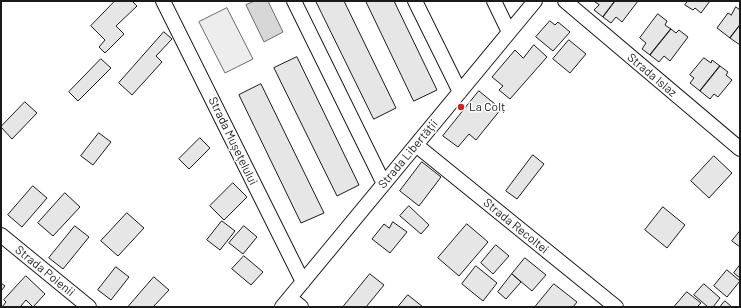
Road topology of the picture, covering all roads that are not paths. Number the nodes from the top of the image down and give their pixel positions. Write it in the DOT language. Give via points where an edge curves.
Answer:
graph roads {
  1 [pos="163,1"];
  2 [pos="294,1"];
  3 [pos="415,1"];
  4 [pos="494,1"];
  5 [pos="534,1"];
  6 [pos="565,1"];
  7 [pos="509,32"];
  8 [pos="460,92"];
  9 [pos="416,145"];
  10 [pos="740,149"];
  11 [pos="384,184"];
  12 [pos="1,235"];
  13 [pos="303,282"];
  14 [pos="286,302"];
  15 [pos="89,307"];
  16 [pos="301,307"];
  17 [pos="616,307"];
  1 -- 13 [label="street, Strada Mușețelului"];
  2 -- 11 [label="street"];
  3 -- 8 [label="street"];
  4 -- 7 [label="street"];
  5 -- 7 [label="street, Strada Libertății"];
  6 -- 10 [label="street, Strada Islaz"];
  7 -- 8 [label="street, Strada Libertății"];
  8 -- 9 [label="street, Strada Libertății"];
  9 -- 11 [label="street, Strada Libertății"];
  9 -- 17 [label="street, Strada Recoltei"];
  11 -- 13 [label="street, Strada Libertății"];
  12 -- 15 [label="street, Strada Poienii"];
  13 -- 14 [label="street, Strada Libertății"];
  14 -- 16 [label="street"];
}
